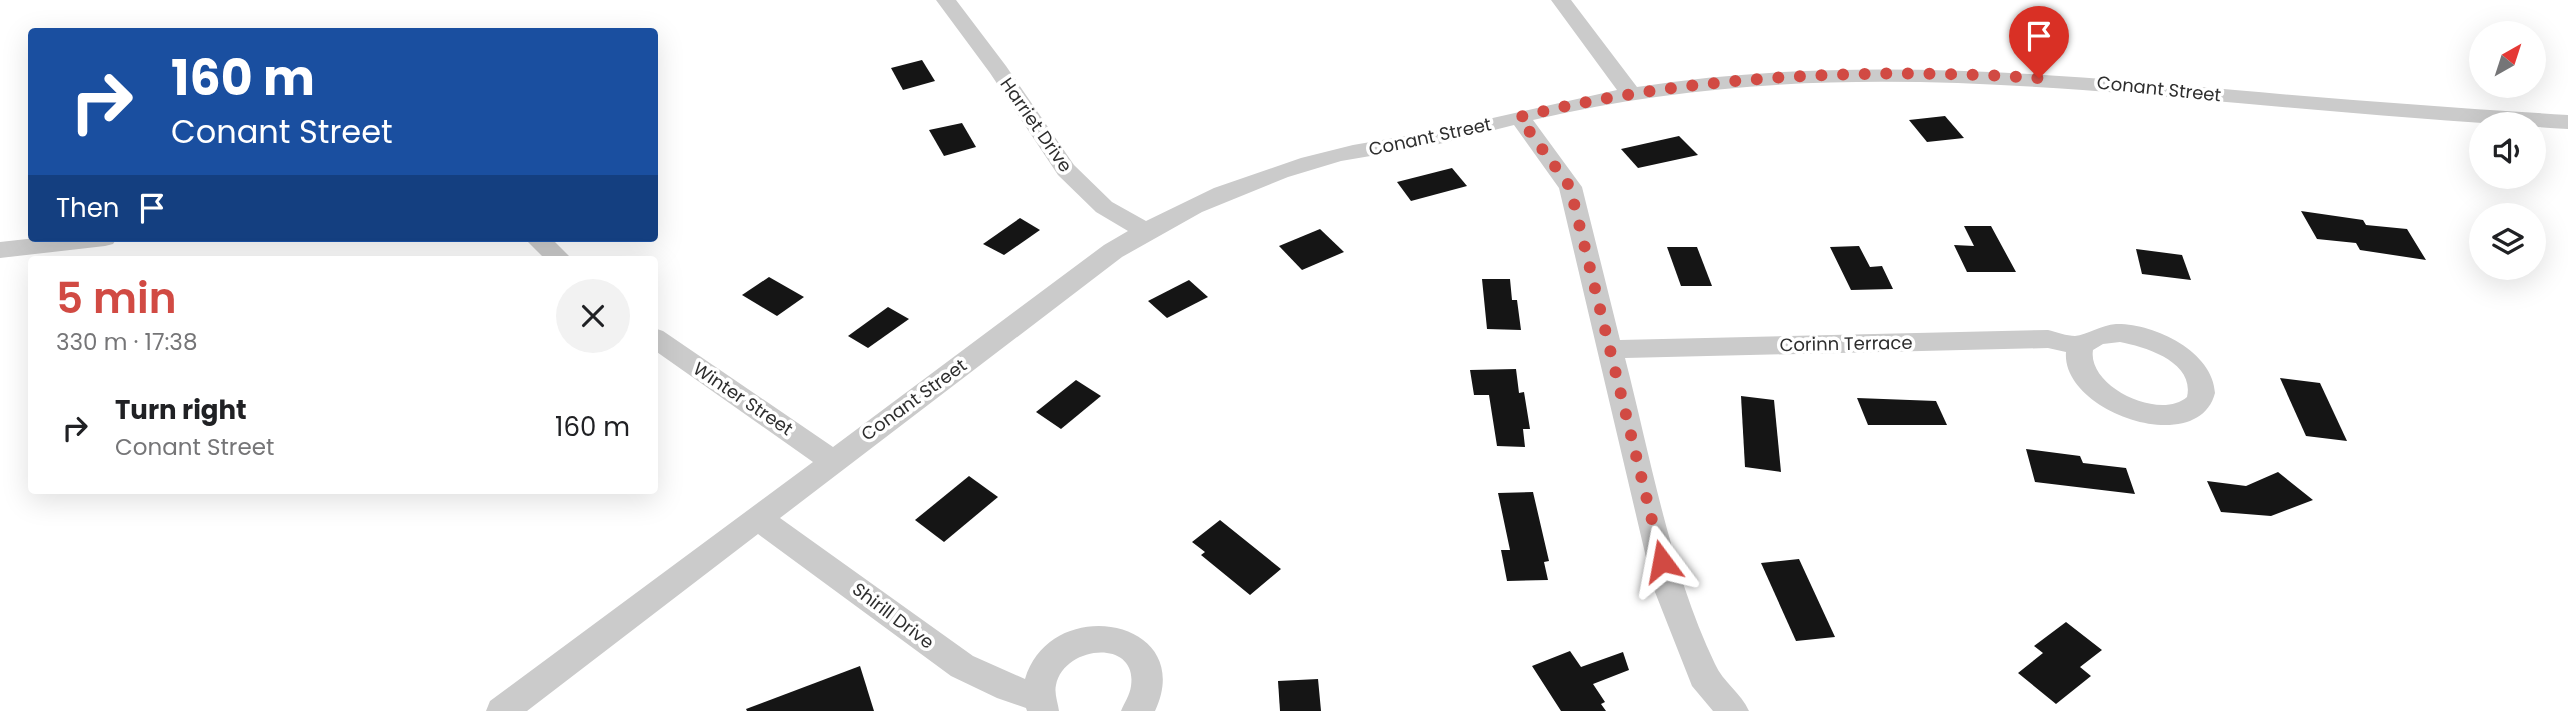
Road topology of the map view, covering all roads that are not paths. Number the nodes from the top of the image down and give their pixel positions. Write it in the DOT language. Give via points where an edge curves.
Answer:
graph roads {
  1 [pos="946,0"];
  2 [pos="1561,0"];
  3 [pos="1631,94"];
  4 [pos="1519,117"];
  5 [pos="2568,122"];
  6 [pos="1144,230"];
  7 [pos="70,242"];
  8 [pos="541,242"];
  9 [pos="0,250"];
  10 [pos="557,256"];
  11 [pos="658,340"];
  12 [pos="2081,346"];
  13 [pos="1610,349"];
  14 [pos="832,460"];
  15 [pos="758,518"];
  16 [pos="1040,704"];
  17 [pos="502,711"];
  18 [pos="1137,711"];
  19 [pos="1734,711"];
  1 -- 6 [label="street, Harriet Drive" via="1066,170 1104,206"];
  2 -- 3 [label="street"];
  3 -- 4 [label="street, Conant Street"];
  3 -- 5 [label="street, Conant Street" via="1777,77 1967,74"];
  4 -- 6 [label="street, Conant Street" via="1296,167"];
  4 -- 13 [label="street" via="1570,187"];
  6 -- 14 [label="street, Conant Street"];
  7 -- 9 [label="street"];
  8 -- 10 [label="street"];
  11 -- 14 [label="street, Winter Street"];
  12 -- 13 [label="street, Corinn Terrace" via="2048,338"];
  13 -- 19 [label="street" via="1668,587 1703,676"];
  14 -- 15 [label="street, Conant Street"];
  15 -- 16 [label="street, Shirill Drive" via="962,666"];
  15 -- 17 [label="street, Conant Street"];
  16 -- 18 [label="street, Shirill Drive" via="1041,672 1059,651 1084,639 1112,639 1135,651 1148,674 1146,694"];
}
